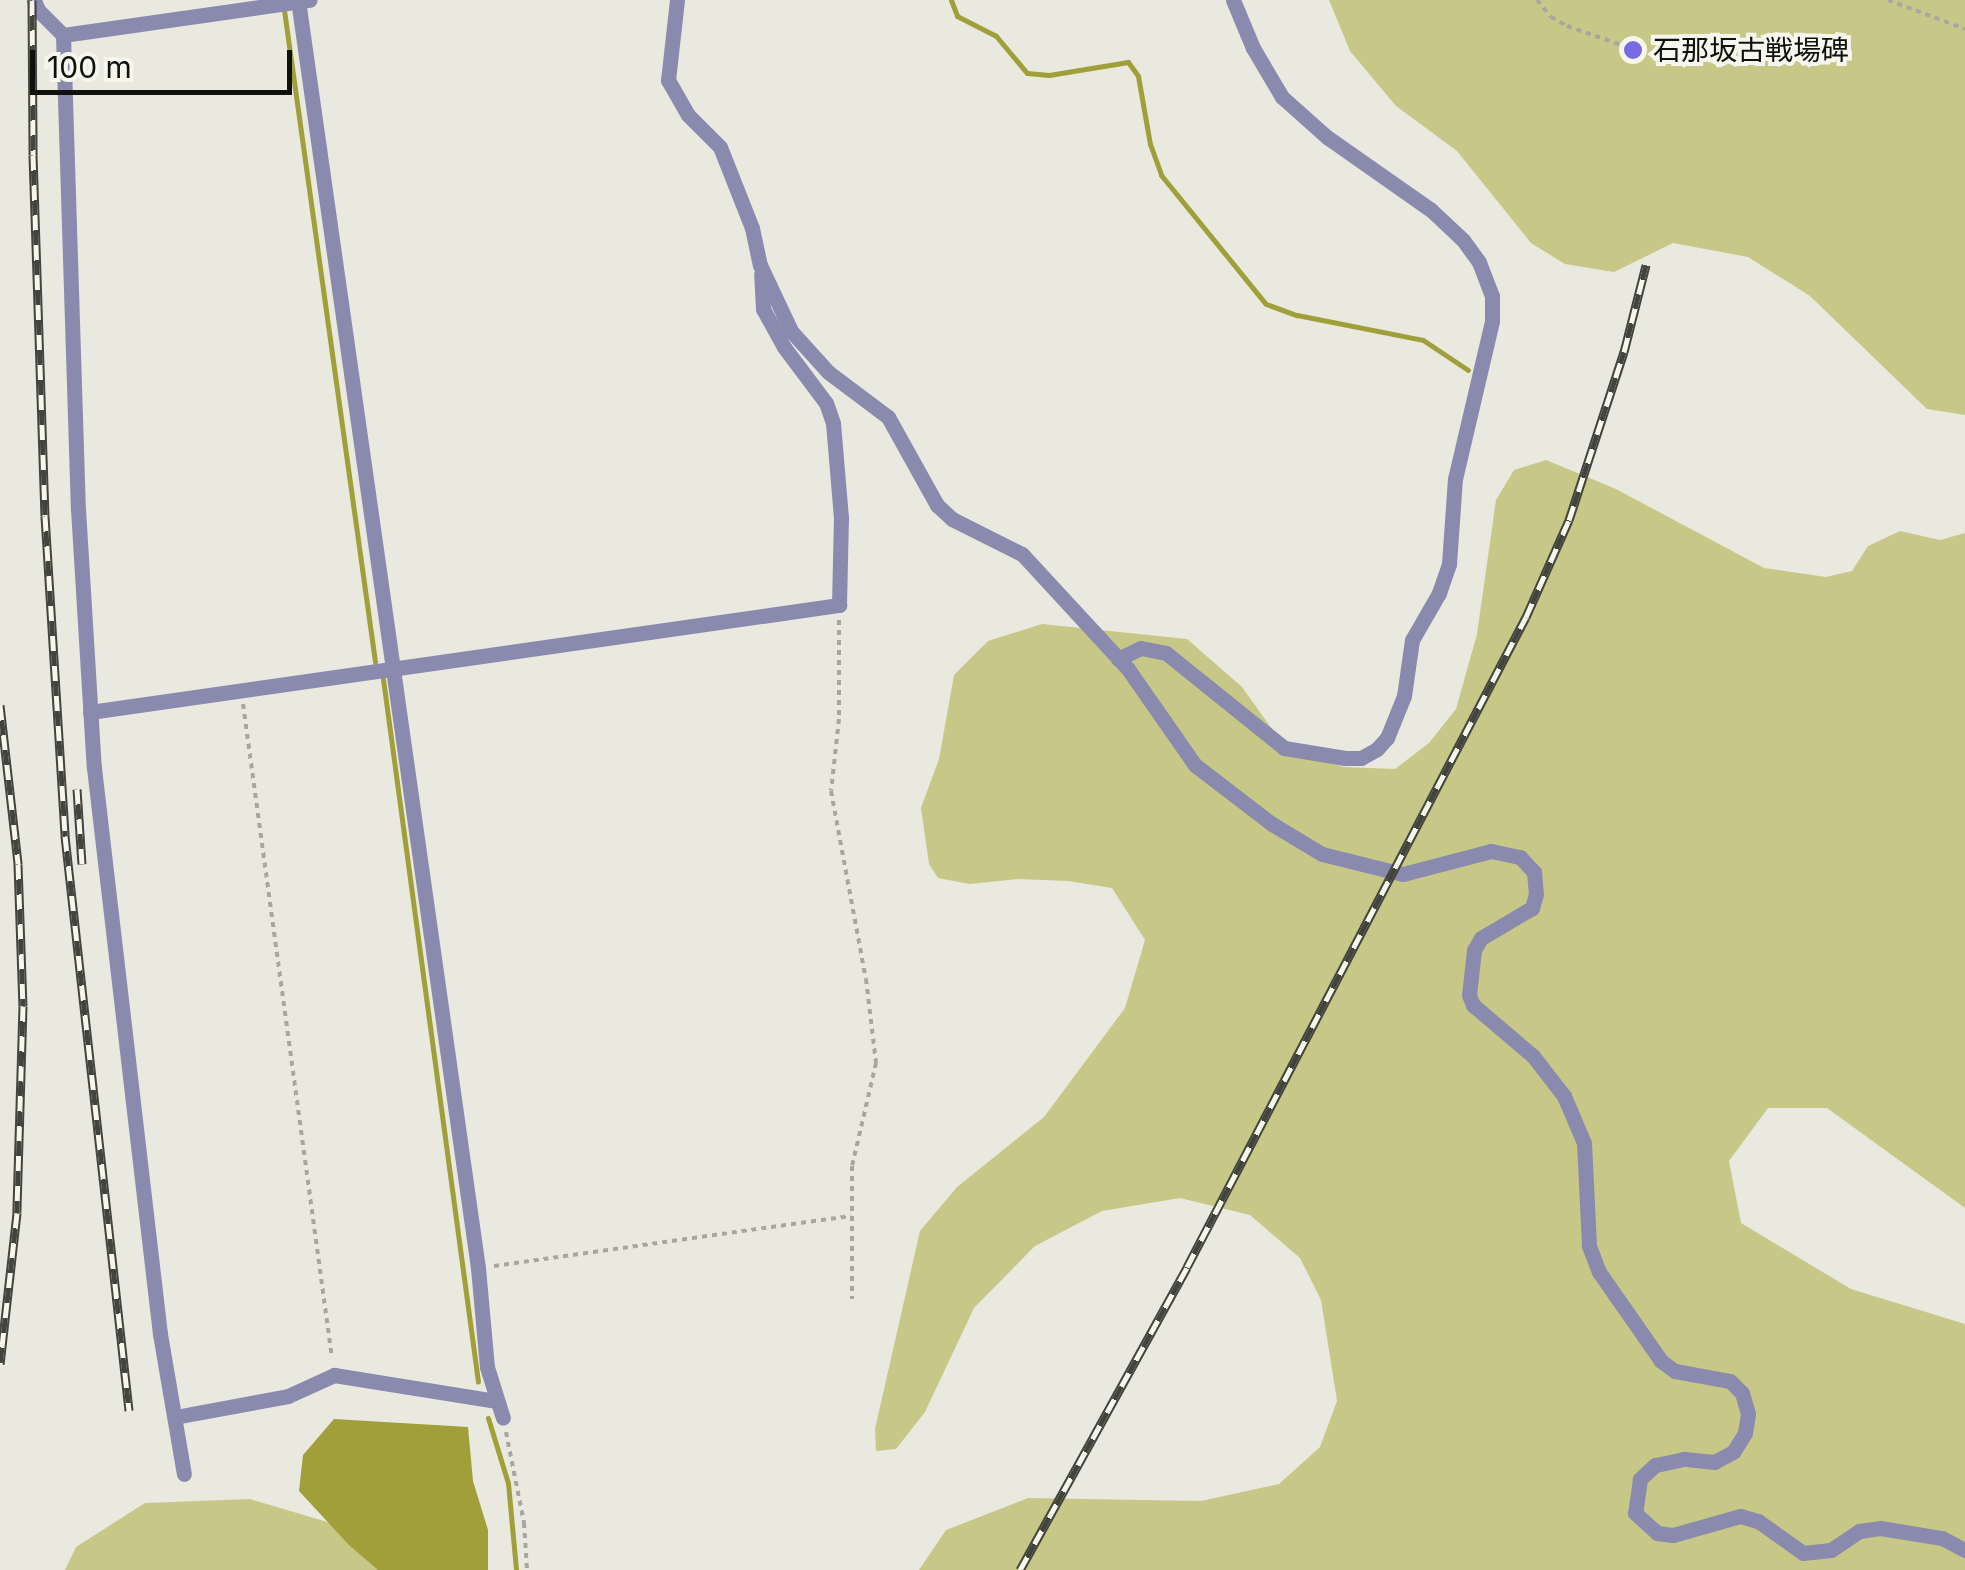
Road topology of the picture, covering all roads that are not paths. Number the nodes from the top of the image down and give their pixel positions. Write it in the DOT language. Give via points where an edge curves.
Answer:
graph roads {
  1 [pos="34,0"];
  2 [pos="676,0"];
  3 [pos="1233,0"];
  4 [pos="302,1"];
  5 [pos="63,35"];
  6 [pos="760,266"];
  7 [pos="1118,659"];
  8 [pos="391,668"];
  9 [pos="90,712"];
  10 [pos="498,1401"];
  11 [pos="175,1417"];
  12 [pos="503,1418"];
  13 [pos="184,1474"];
  14 [pos="1965,1550"];
  1 -- 5 [label="street"];
  2 -- 6 [label="street" via="668,80 688,116 720,147"];
  3 -- 7 [label="street" via="1282,97 1463,240 1492,296 1492,321 1455,478 1449,564 1412,640 1404,696 1376,749 1345,758 1284,748 1166,653 1140,648"];
  4 -- 5 [label="street"];
  4 -- 8 [label="street"];
  5 -- 9 [label="street"];
  6 -- 7 [label="street" via="807,354 888,416 937,505 952,520 1022,554"];
  6 -- 8 [label="street" via="763,309 833,423 839,606"];
  7 -- 14 [label="street" via="1195,766 1322,854 1403,874 1491,851 1520,857 1534,872 1532,908 1481,938 1474,950 1473,1006 1533,1056 1564,1096 1584,1144 1589,1246 1599,1272 1661,1361 1675,1371 1717,1377 1742,1392 1748,1414 1734,1452 1714,1462 1655,1464 1640,1479 1635,1514 1657,1533 1673,1535 1740,1516 1803,1552 1831,1550 1859,1531 1880,1528 1942,1538"];
  8 -- 9 [label="street"];
  8 -- 10 [label="street"];
  9 -- 11 [label="street" via="134,1122"];
  10 -- 11 [label="street" via="334,1375 288,1396"];
  10 -- 12 [label="street"];
  11 -- 13 [label="street"];
}
